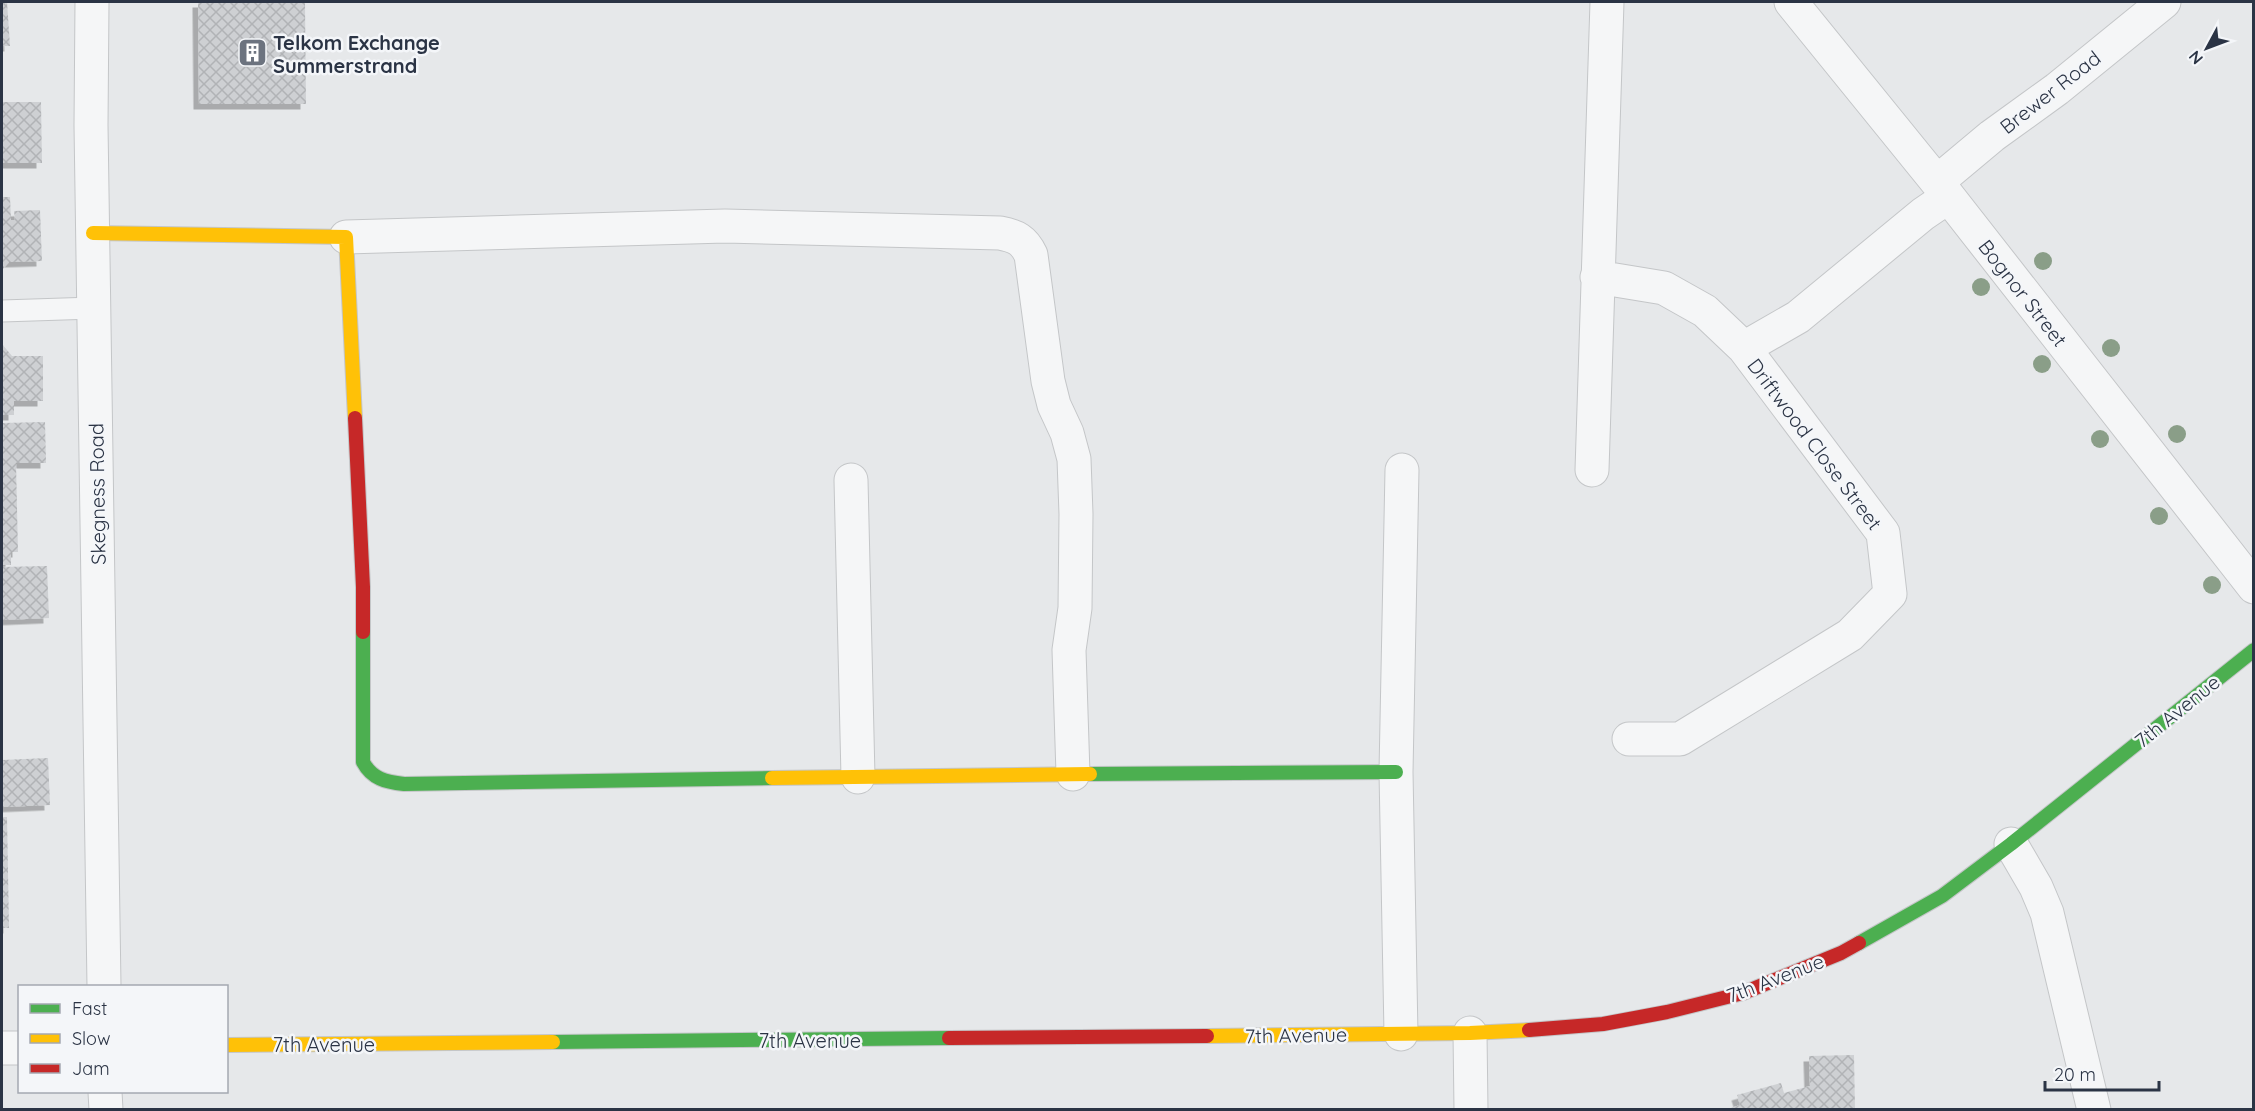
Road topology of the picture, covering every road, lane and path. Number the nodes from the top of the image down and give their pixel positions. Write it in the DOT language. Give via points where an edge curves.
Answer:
graph roads {
  1 [pos="92,2"];
  2 [pos="1607,2"];
  3 [pos="1791,2"];
  4 [pos="2164,2"];
  5 [pos="1942,189"];
  6 [pos="93,233"];
  7 [pos="346,237"];
  8 [pos="1597,277"];
  9 [pos="94,308"];
  10 [pos="2,311"];
  11 [pos="1743,348"];
  12 [pos="1402,470"];
  13 [pos="1592,470"];
  14 [pos="851,480"];
  15 [pos="2253,587"];
  16 [pos="2253,650"];
  17 [pos="1629,739"];
  18 [pos="1396,772"];
  19 [pos="1073,774"];
  20 [pos="858,777"];
  21 [pos="2011,844"];
  22 [pos="104,985"];
  23 [pos="1470,1033"];
  24 [pos="1401,1034"];
  25 [pos="228,1045"];
  26 [pos="2,1048"];
  27 [pos="18,1048"];
  28 [pos="105,1093"];
  29 [pos="106,1110"];
  30 [pos="1471,1110"];
  31 [pos="2094,1110"];
  1 -- 6 [label="street, Skegness Road"];
  2 -- 8 [label="street"];
  3 -- 5 [label="street, Bognor Street"];
  4 -- 5 [label="street, Brewer Road" via="1992,136"];
  5 -- 11 [label="street, Driftwood Close Street" via="1923,214 1798,317"];
  5 -- 15 [label="street, Bognor Street"];
  6 -- 7 [label="street"];
  6 -- 9 [label="street, Skegness Road"];
  7 -- 19 [label="street" via="724,226 1000,233 1015,236 1026,244 1031,255 1048,381 1074,459 1075,608 1069,650"];
  7 -- 20 [label="street" via="363,587 363,762 367,771 386,782 404,784"];
  8 -- 11 [label="street, Driftwood Close Street" via="1664,288 1705,311"];
  8 -- 13 [label="street"];
  9 -- 10 [label="lane"];
  9 -- 22 [label="street, Skegness Road"];
  11 -- 17 [label="street, Driftwood Close Street" via="1883,533 1890,594 1850,635 1680,739"];
  12 -- 18 [label="street"];
  14 -- 20 [label="street"];
  16 -- 21 [label="street, 7th Avenue"];
  18 -- 19 [label="street"];
  18 -- 24 [label="street"];
  19 -- 20 [label="street"];
  21 -- 23 [label="street, 7th Avenue" via="1942,896 1872,937 1743,993 1602,1024"];
  21 -- 31 [label="street" via="2036,887 2050,924"];
  23 -- 24 [label="street, 7th Avenue"];
  23 -- 30 [label="street"];
  24 -- 25 [label="street, 7th Avenue"];
  26 -- 27 [label="street"];
  28 -- 29 [label="street"];
}
